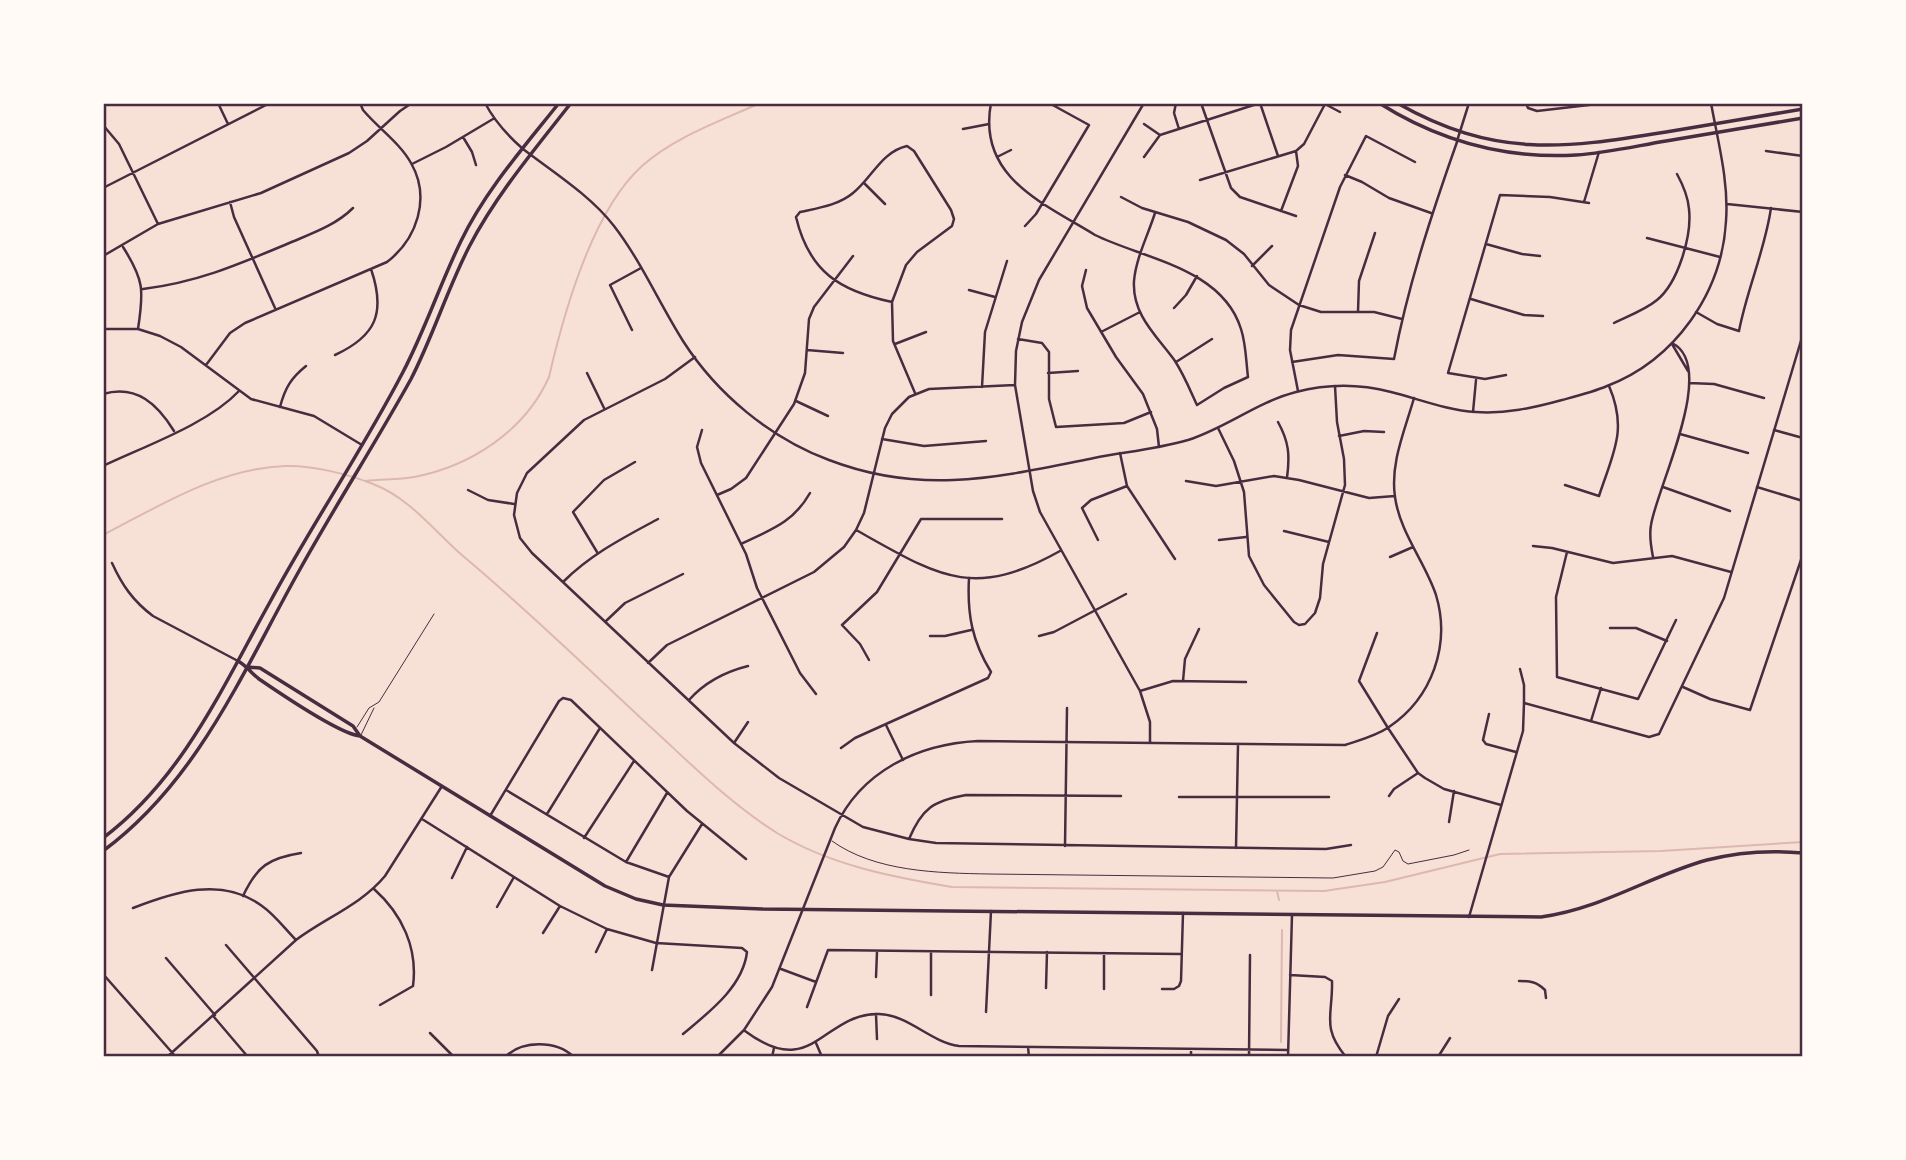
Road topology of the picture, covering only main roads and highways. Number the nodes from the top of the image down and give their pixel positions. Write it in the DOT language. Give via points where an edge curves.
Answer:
graph roads {
  1 [pos="559,103"];
  2 [pos="571,103"];
  3 [pos="1379,103"];
  4 [pos="1397,103"];
  5 [pos="1803,109"];
  6 [pos="1803,118"];
  7 [pos="238,661"];
  8 [pos="248,667"];
  9 [pos="360,736"];
  10 [pos="103,838"];
  11 [pos="103,851"];
  12 [pos="1803,853"];
  1 -- 7 [label="main road" via="485,198 461,240 409,361"];
  2 -- 8 [label="main road" via="499,197 470,246 425,353"];
  3 -- 6 [label="main road" via="1457,141 1534,155 1599,152"];
  4 -- 5 [label="main road" via="1460,132 1511,144 1553,146 1599,143"];
  7 -- 8 [label="main road"];
  7 -- 10 [label="main road" via="185,751 158,785"];
  8 -- 9 [label="main road" via="256,677"];
  8 -- 9 [label="main road" via="259,667"];
  8 -- 11 [label="main road" via="190,763 167,792"];
  9 -- 12 [label="main road" via="588,878 636,899 695,908 1541,917 1600,903 1706,860 1757,852"];
}
